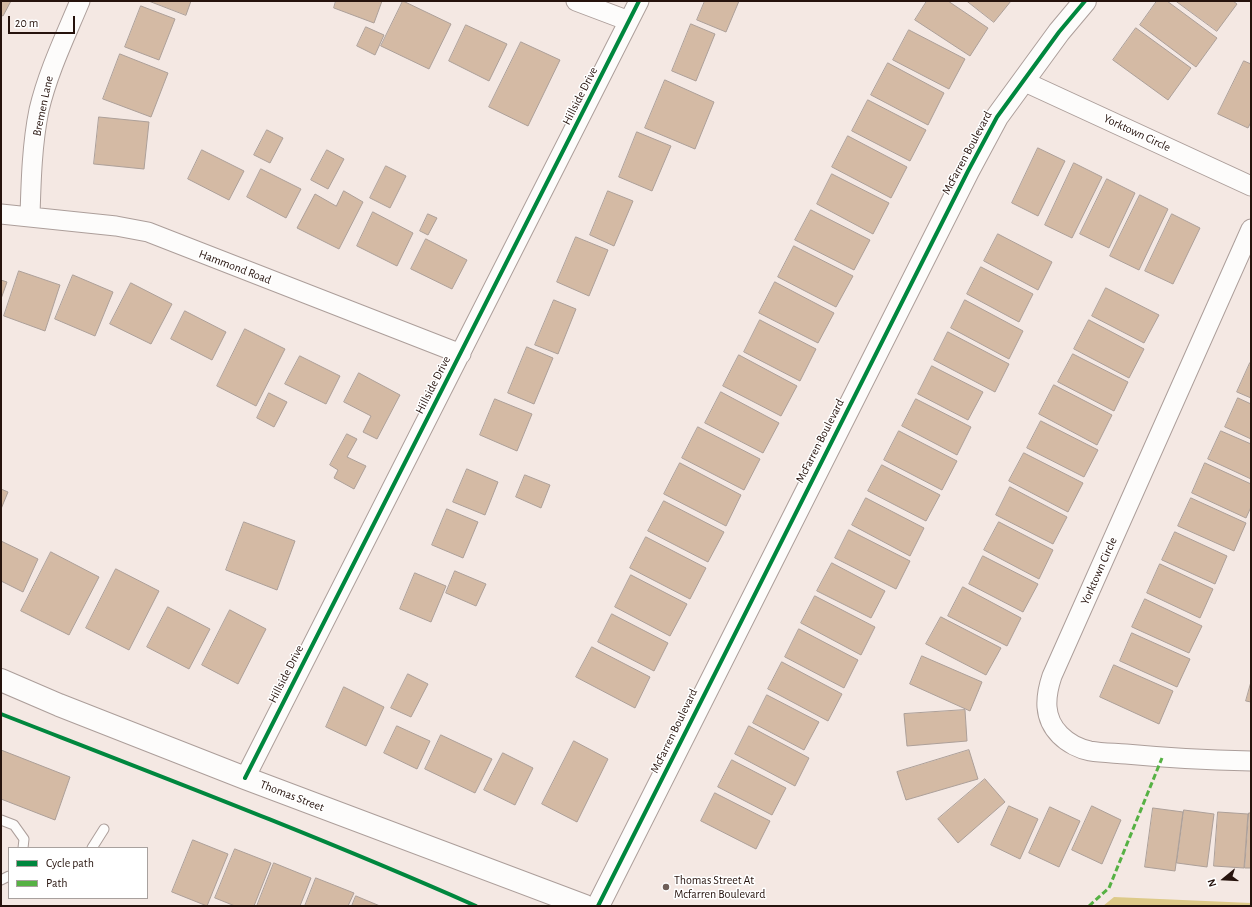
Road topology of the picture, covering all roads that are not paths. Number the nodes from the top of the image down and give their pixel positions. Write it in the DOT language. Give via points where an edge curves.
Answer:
graph roads {
  1 [pos="80,1"];
  2 [pos="576,1"];
  3 [pos="639,1"];
  4 [pos="1085,1"];
  5 [pos="629,22"];
  6 [pos="1023,81"];
  7 [pos="1251,186"];
  8 [pos="1,214"];
  9 [pos="30,216"];
  10 [pos="1251,229"];
  11 [pos="461,354"];
  12 [pos="1,680"];
  13 [pos="1251,761"];
  14 [pos="244,778"];
  15 [pos="1,820"];
  16 [pos="104,829"];
  17 [pos="23,847"];
  18 [pos="93,847"];
  19 [pos="585,906"];
  20 [pos="598,906"];
  1 -- 9 [label="street, Bremen Lane" via="51,68 39,110 32,165"];
  2 -- 5 [label="street"];
  3 -- 5 [label="street, Hillside Drive"];
  4 -- 6 [label="street, McFarren Boulevard"];
  5 -- 11 [label="street, Hillside Drive"];
  6 -- 7 [label="street, Yorktown Circle"];
  6 -- 20 [label="street, McFarren Boulevard" via="997,117 968,171"];
  8 -- 9 [label="street, Hammond Road"];
  9 -- 11 [label="street, Hammond Road" via="148,232"];
  10 -- 13 [label="street, Yorktown Circle" via="1052,676 1046,702 1048,715 1061,736 1074,745 1089,750 1162,758"];
  11 -- 14 [label="street, Hillside Drive"];
  12 -- 14 [label="street, Thomas Street"];
  14 -- 19 [label="street, Thomas Street"];
  15 -- 17 [label="lane" via="14,825 24,839"];
  16 -- 18 [label="lane"];
}
